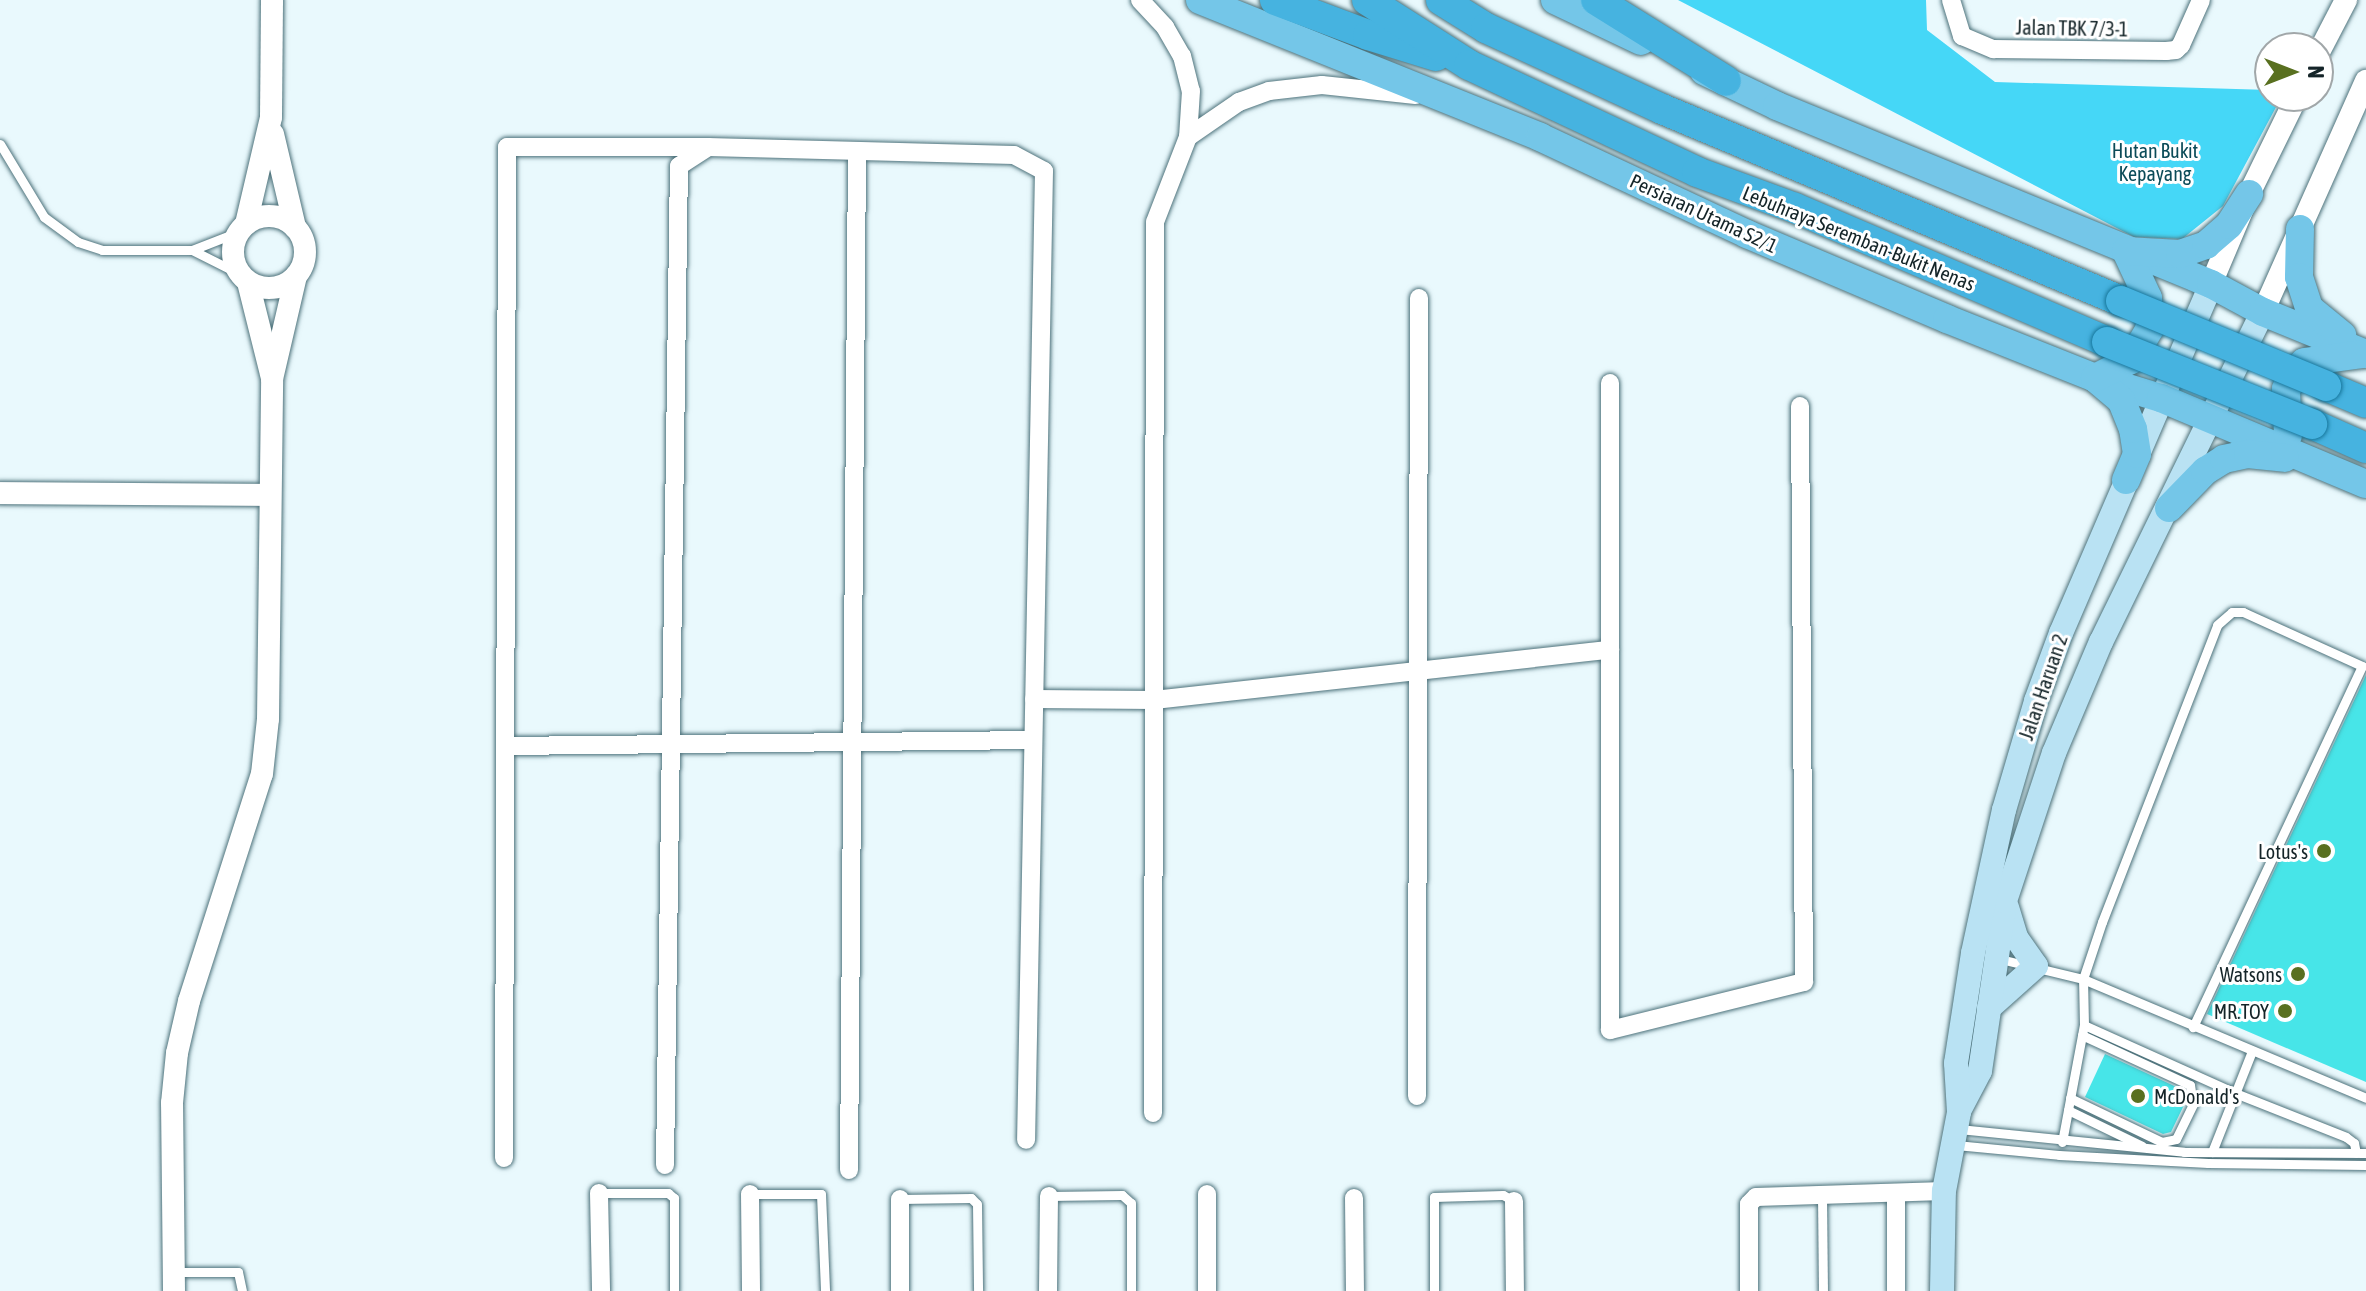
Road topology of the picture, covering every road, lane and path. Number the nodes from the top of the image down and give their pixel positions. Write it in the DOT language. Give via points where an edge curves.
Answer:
graph roads {
  1 [pos="272,0"];
  2 [pos="1140,0"];
  3 [pos="1200,0"];
  4 [pos="1275,0"];
  5 [pos="1367,0"];
  6 [pos="1441,0"];
  7 [pos="1555,0"];
  8 [pos="1596,0"];
  9 [pos="1951,0"];
  10 [pos="2201,0"];
  11 [pos="2346,0"];
  12 [pos="2329,32"];
  13 [pos="1469,65"];
  14 [pos="1726,81"];
  15 [pos="2366,81"];
  16 [pos="1434,97"];
  17 [pos="2289,112"];
  18 [pos="271,117"];
  19 [pos="1188,137"];
  20 [pos="0,144"];
  21 [pos="708,147"];
  22 [pos="857,151"];
  23 [pos="2249,194"];
  24 [pos="295,227"];
  25 [pos="242,228"];
  26 [pos="2300,229"];
  27 [pos="192,250"];
  28 [pos="2126,251"];
  29 [pos="296,276"];
  30 [pos="244,278"];
  31 [pos="2211,284"];
  32 [pos="1419,298"];
  33 [pos="2263,312"];
  34 [pos="2366,354"];
  35 [pos="2095,378"];
  36 [pos="272,379"];
  37 [pos="1610,383"];
  38 [pos="2161,398"];
  39 [pos="2366,403"];
  40 [pos="1800,406"];
  41 [pos="2211,418"];
  42 [pos="2366,448"];
  43 [pos="2310,460"];
  44 [pos="2126,480"];
  45 [pos="2366,484"];
  46 [pos="0,493"];
  47 [pos="268,495"];
  48 [pos="2169,508"];
  49 [pos="1610,650"];
  50 [pos="2364,667"];
  51 [pos="1418,671"];
  52 [pos="1034,699"];
  53 [pos="1154,700"];
  54 [pos="1033,740"];
  55 [pos="852,742"];
  56 [pos="671,744"];
  57 [pos="506,746"];
  58 [pos="2005,901"];
  59 [pos="1973,953"];
  60 [pos="1997,958"];
  61 [pos="2036,966"];
  62 [pos="2083,979"];
  63 [pos="1989,1008"];
  64 [pos="2193,1027"];
  65 [pos="2083,1030"];
  66 [pos="2252,1051"];
  67 [pos="2235,1093"];
  68 [pos="1417,1096"];
  69 [pos="2070,1098"];
  70 [pos="2366,1098"];
  71 [pos="2068,1110"];
  72 [pos="1153,1113"];
  73 [pos="1955,1128"];
  74 [pos="1026,1140"];
  75 [pos="2062,1142"];
  76 [pos="2148,1149"];
  77 [pos="2212,1152"];
  78 [pos="2361,1153"];
  79 [pos="504,1158"];
  80 [pos="665,1165"];
  81 [pos="2366,1165"];
  82 [pos="849,1170"];
  83 [pos="1944,1191"];
  84 [pos="599,1193"];
  85 [pos="750,1194"];
  86 [pos="1207,1194"];
  87 [pos="1896,1194"];
  88 [pos="1049,1196"];
  89 [pos="1822,1196"];
  90 [pos="1354,1198"];
  91 [pos="900,1199"];
  92 [pos="1514,1201"];
  93 [pos="174,1282"];
  94 [pos="242,1291"];
  95 [pos="601,1291"];
  96 [pos="674,1291"];
  97 [pos="751,1291"];
  98 [pos="825,1291"];
  99 [pos="900,1291"];
  100 [pos="978,1291"];
  101 [pos="1048,1291"];
  102 [pos="1131,1291"];
  103 [pos="1207,1291"];
  104 [pos="1355,1291"];
  105 [pos="1434,1291"];
  106 [pos="1515,1291"];
  107 [pos="1749,1291"];
  108 [pos="1823,1291"];
  109 [pos="1896,1291"];
  110 [pos="1942,1291"];
  1 -- 18 [label="street"];
  2 -- 19 [label="street" via="1182,56 1191,91"];
  3 -- 16 [label="main road, Persiaran Utama S2/1"];
  4 -- 13 [label="highway"];
  5 -- 13 [label="highway, Lebuhraya Seremban-Bukit Nenas"];
  6 -- 39 [label="highway, Lebuhraya Seremban-Bukit Nenas, bridge" via="1486,28 1662,109"];
  7 -- 14 [label="main road"];
  8 -- 14 [label="highway"];
  9 -- 10 [label="street, Jalan TBK 7/3-1" via="1962,36 1993,49 2166,51 2181,45"];
  11 -- 12 [label="street"];
  13 -- 42 [label="highway, Lebuhraya Seremban-Bukit Nenas, bridge" via="1697,172 1795,208"];
  14 -- 28 [label="main road"];
  15 -- 26 [label="street"];
  16 -- 19 [label="street" via="1322,85 1269,91 1239,102"];
  16 -- 35 [label="main road, Persiaran Utama S2/1" via="1540,137 1747,234"];
  17 -- 23 [label="street"];
  18 -- 24 [label="street"];
  18 -- 25 [label="street"];
  19 -- 53 [label="street" via="1155,222"];
  20 -- 27 [label="lane" via="44,217 78,242 102,250"];
  21 -- 22 [label="street"];
  21 -- 56 [label="street" via="679,166"];
  21 -- 57 [label="street" via="507,147"];
  22 -- 52 [label="street" via="1014,155 1044,171"];
  22 -- 55 [label="street"];
  23 -- 28 [label="main road" via="2229,225 2206,245 2180,254"];
  23 -- 31 [label="street"];
  24 -- 25 [label="street" via="266,215"];
  24 -- 29 [label="street" via="305,246"];
  25 -- 27 [label="lane"];
  25 -- 30 [label="street" via="232,254"];
  26 -- 33 [label="street"];
  26 -- 34 [label="main road" via="2299,277 2309,308"];
  27 -- 30 [label="lane"];
  28 -- 31 [label="main road"];
  28 -- 35 [label="main road" via="2148,298 2150,328 2131,360"];
  29 -- 30 [label="street" via="279,288 257,287"];
  29 -- 36 [label="street"];
  30 -- 36 [label="street"];
  31 -- 33 [label="main road"];
  31 -- 38 [label="main road, Jalan Haruan 2"];
  32 -- 51 [label="street"];
  33 -- 34 [label="main road"];
  33 -- 41 [label="main road, Jalan Haruan 2"];
  34 -- 43 [label="main road" via="2304,362 2286,389 2286,432"];
  35 -- 38 [label="main road, Persiaran Utama S2/1"];
  35 -- 44 [label="main road" via="2121,400 2133,429 2137,454"];
  36 -- 47 [label="street"];
  37 -- 49 [label="street"];
  38 -- 41 [label="main road, Persiaran Utama S2/1"];
  38 -- 44 [label="main road, Jalan Haruan 2"];
  40 -- 49 [label="street" via="1804,982 1610,1030"];
  41 -- 43 [label="main road, Persiaran Utama S2/1"];
  41 -- 48 [label="main road, Jalan Haruan 2"];
  43 -- 45 [label="main road, Persiaran Utama S2/1"];
  43 -- 48 [label="main road" via="2248,454 2224,459"];
  44 -- 59 [label="main road, Jalan Haruan 2" via="2036,701 1988,873"];
  46 -- 47 [label="street"];
  47 -- 93 [label="street" via="268,719 262,774 177,1053 172,1103"];
  48 -- 58 [label="main road, Jalan Haruan 2" via="2101,642 2054,753"];
  49 -- 51 [label="street"];
  50 -- 62 [label="lane" via="2243,612 2232,612 2217,625"];
  50 -- 64 [label="lane"];
  51 -- 53 [label="street"];
  51 -- 68 [label="street"];
  52 -- 53 [label="street"];
  52 -- 54 [label="street"];
  53 -- 72 [label="street"];
  54 -- 55 [label="street"];
  54 -- 74 [label="street"];
  55 -- 56 [label="street"];
  55 -- 82 [label="street"];
  56 -- 57 [label="street"];
  56 -- 80 [label="street"];
  57 -- 79 [label="street"];
  58 -- 60 [label="main road, Jalan Haruan 2"];
  58 -- 61 [label="main road" via="2016,937"];
  59 -- 60 [label="lane"];
  59 -- 73 [label="main road, Jalan Haruan 2" via="1956,1063"];
  60 -- 61 [label="lane"];
  60 -- 63 [label="main road, Jalan Haruan 2"];
  61 -- 62 [label="lane"];
  61 -- 63 [label="main road"];
  62 -- 64 [label="lane"];
  62 -- 65 [label="lane"];
  63 -- 73 [label="main road, Jalan Haruan 2" via="1980,1071"];
  64 -- 66 [label="lane"];
  65 -- 67 [label="lane"];
  65 -- 69 [label="lane"];
  65 -- 69 [label="lane" via="2190,1085 2193,1104 2176,1139 2162,1142"];
  66 -- 67 [label="lane"];
  66 -- 70 [label="lane"];
  67 -- 77 [label="lane"];
  67 -- 78 [label="lane" via="2346,1137"];
  69 -- 71 [label="lane"];
  71 -- 75 [label="lane"];
  71 -- 76 [label="lane"];
  73 -- 75 [label="lane"];
  73 -- 81 [label="lane" via="2059,1155"];
  73 -- 83 [label="main road, Jalan Haruan 2"];
  75 -- 76 [label="lane"];
  76 -- 77 [label="lane"];
  77 -- 78 [label="lane"];
  83 -- 87 [label="street"];
  83 -- 110 [label="main road, Jalan Haruan 2"];
  84 -- 95 [label="street"];
  84 -- 96 [label="lane" via="668,1193 674,1198"];
  85 -- 97 [label="street"];
  85 -- 98 [label="lane" via="821,1194"];
  86 -- 103 [label="street"];
  87 -- 89 [label="street"];
  87 -- 109 [label="street"];
  88 -- 101 [label="street"];
  88 -- 102 [label="lane" via="1122,1195 1131,1203"];
  89 -- 107 [label="street" via="1756,1197 1749,1204"];
  89 -- 108 [label="lane"];
  90 -- 104 [label="street"];
  91 -- 99 [label="street"];
  91 -- 100 [label="lane" via="971,1198 977,1204"];
  92 -- 105 [label="lane" via="1503,1195 1434,1197"];
  92 -- 106 [label="street"];
  93 -- 94 [label="lane" via="238,1272"];
}
